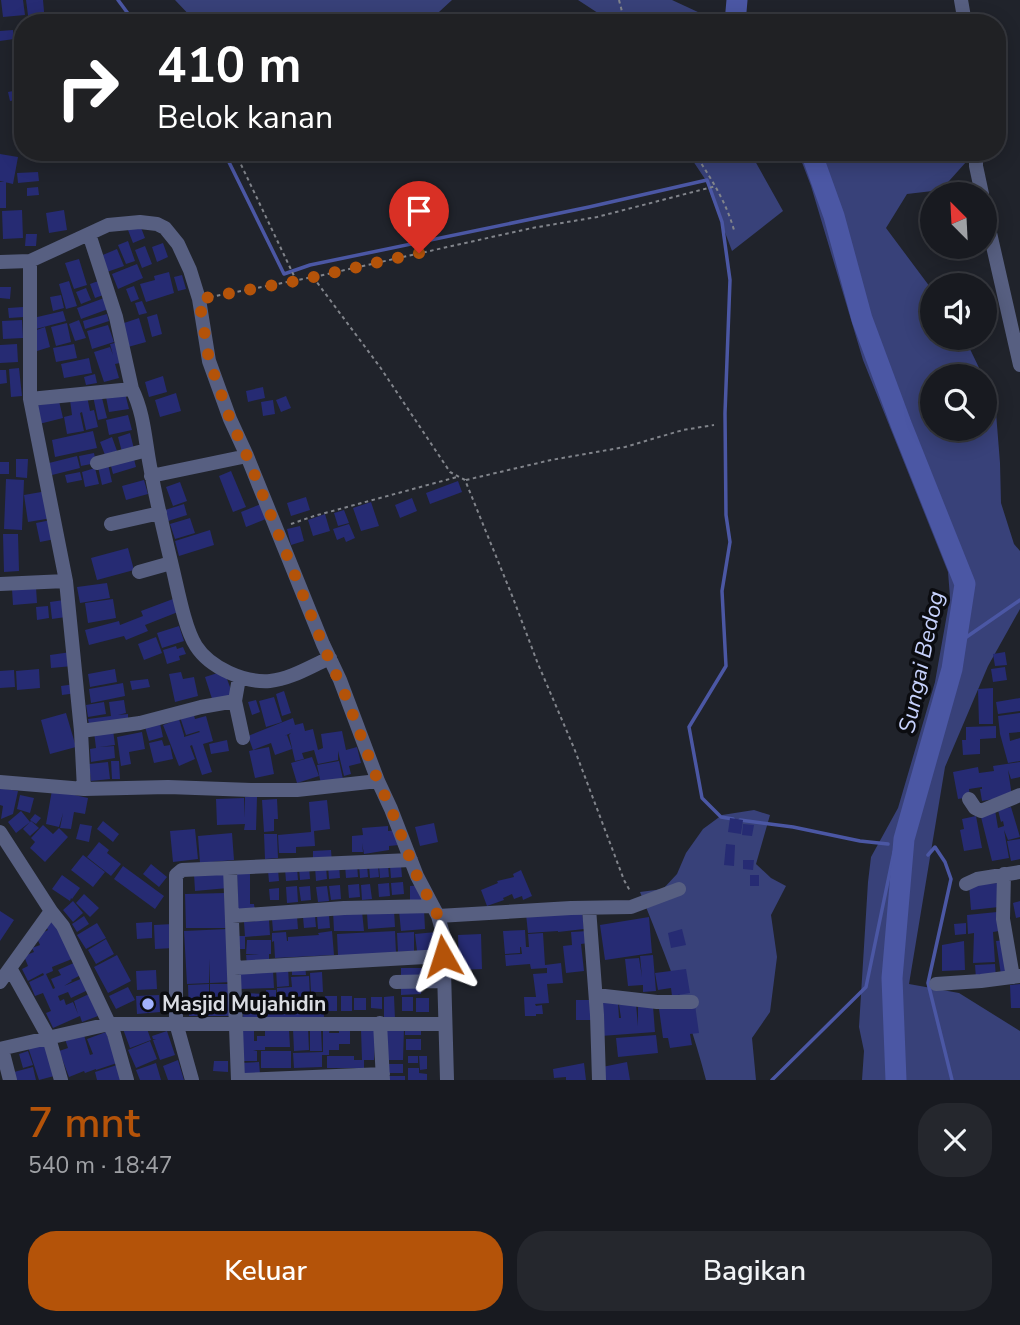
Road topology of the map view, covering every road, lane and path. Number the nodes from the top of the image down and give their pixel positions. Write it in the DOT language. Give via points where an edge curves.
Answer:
graph roads {
  1 [pos="239,161"];
  2 [pos="700,161"];
  3 [pos="976,161"];
  4 [pos="979,182"];
  5 [pos="716,186"];
  6 [pos="734,230"];
  7 [pos="89,234"];
  8 [pos="996,259"];
  9 [pos="30,261"];
  10 [pos="0,262"];
  11 [pos="313,278"];
  12 [pos="296,281"];
  13 [pos="199,299"];
  14 [pos="1020,365"];
  15 [pos="132,389"];
  16 [pos="30,399"];
  17 [pos="714,425"];
  18 [pos="147,450"];
  19 [pos="247,456"];
  20 [pos="97,463"];
  21 [pos="151,476"];
  22 [pos="458,477"];
  23 [pos="465,480"];
  24 [pos="160,513"];
  25 [pos="111,524"];
  26 [pos="276,529"];
  27 [pos="171,563"];
  28 [pos="139,572"];
  29 [pos="66,582"];
  30 [pos="0,584"];
  31 [pos="330,658"];
  32 [pos="239,678"];
  33 [pos="235,701"];
  34 [pos="81,732"];
  35 [pos="243,738"];
  36 [pos="378,781"];
  37 [pos="0,782"];
  38 [pos="84,789"];
  39 [pos="1020,795"];
  40 [pos="969,799"];
  41 [pos="0,832"];
  42 [pos="411,860"];
  43 [pos="230,868"];
  44 [pos="1020,872"];
  45 [pos="1004,874"];
  46 [pos="966,884"];
  47 [pos="679,889"];
  48 [pos="638,904"];
  49 [pos="589,908"];
  50 [pos="435,911"];
  51 [pos="232,916"];
  52 [pos="47,917"];
  53 [pos="443,956"];
  54 [pos="10,968"];
  55 [pos="234,968"];
  56 [pos="1016,977"];
  57 [pos="444,981"];
  58 [pos="0,982"];
  59 [pos="396,982"];
  60 [pos="936,984"];
  61 [pos="596,995"];
  62 [pos="692,1002"];
  63 [pos="176,1023"];
  64 [pos="380,1023"];
  65 [pos="109,1024"];
  66 [pos="237,1024"];
  67 [pos="444,1024"];
  68 [pos="49,1038"];
  69 [pos="1,1049"];
  70 [pos="383,1077"];
  71 [pos="10,1080"];
  72 [pos="61,1080"];
  73 [pos="127,1080"];
  74 [pos="192,1080"];
  75 [pos="238,1080"];
  76 [pos="244,1080"];
  77 [pos="447,1080"];
  78 [pos="599,1080"];
  1 -- 12 [label="path"];
  2 -- 5 [label="path"];
  3 -- 4 [label="street"];
  5 -- 6 [label="path"];
  5 -- 11 [label="path" via="597,217"];
  7 -- 9 [label="street"];
  7 -- 13 [label="street" via="122,223 148,222 165,228 178,244"];
  7 -- 15 [label="street" via="116,317"];
  8 -- 14 [label="street"];
  9 -- 10 [label="street"];
  9 -- 16 [label="street"];
  11 -- 12 [label="path"];
  11 -- 22 [label="path" via="450,472"];
  12 -- 13 [label="path"];
  13 -- 19 [label="street" via="209,360"];
  15 -- 16 [label="street"];
  15 -- 18 [label="street"];
  16 -- 29 [label="street"];
  17 -- 23 [label="path"];
  18 -- 20 [label="street"];
  18 -- 21 [label="street"];
  19 -- 21 [label="street"];
  19 -- 26 [label="street"];
  21 -- 24 [label="street"];
  22 -- 23 [label="path"];
  22 -- 26 [label="path"];
  23 -- 48 [label="path" via="624,880"];
  24 -- 25 [label="street"];
  24 -- 27 [label="street"];
  26 -- 31 [label="street"];
  27 -- 28 [label="street"];
  27 -- 32 [label="street" via="195,645 213,663"];
  29 -- 30 [label="street"];
  29 -- 34 [label="street"];
  31 -- 32 [label="street" via="274,680"];
  31 -- 36 [label="street"];
  32 -- 33 [label="street"];
  33 -- 34 [label="street"];
  33 -- 35 [label="street"];
  34 -- 38 [label="street"];
  36 -- 38 [label="street" via="297,790"];
  36 -- 42 [label="street"];
  37 -- 38 [label="street"];
  39 -- 40 [label="street" via="981,811"];
  41 -- 52 [label="street"];
  42 -- 43 [label="street"];
  42 -- 50 [label="street"];
  43 -- 51 [label="street"];
  43 -- 63 [label="street" via="182,870 176,875"];
  44 -- 45 [label="street"];
  45 -- 46 [label="street"];
  45 -- 56 [label="street" via="1003,919"];
  47 -- 48 [label="street"];
  48 -- 49 [label="street"];
  49 -- 50 [label="street"];
  49 -- 61 [label="street"];
  50 -- 51 [label="street" via="344,908"];
  50 -- 53 [label="street" via="443,934"];
  51 -- 55 [label="street"];
  52 -- 54 [label="street"];
  52 -- 65 [label="street" via="63,926"];
  53 -- 55 [label="street"];
  53 -- 57 [label="street"];
  54 -- 58 [label="street"];
  54 -- 68 [label="street"];
  55 -- 66 [label="street"];
  56 -- 60 [label="street"];
  57 -- 59 [label="street"];
  57 -- 67 [label="street"];
  61 -- 62 [label="street"];
  61 -- 78 [label="street"];
  63 -- 65 [label="street"];
  63 -- 66 [label="street"];
  63 -- 74 [label="street"];
  64 -- 66 [label="street"];
  64 -- 67 [label="street"];
  64 -- 70 [label="street"];
  65 -- 68 [label="street"];
  65 -- 73 [label="street"];
  66 -- 75 [label="street"];
  67 -- 77 [label="street"];
  68 -- 69 [label="street"];
  68 -- 72 [label="street"];
  69 -- 71 [label="street"];
  70 -- 76 [label="street"];
}
